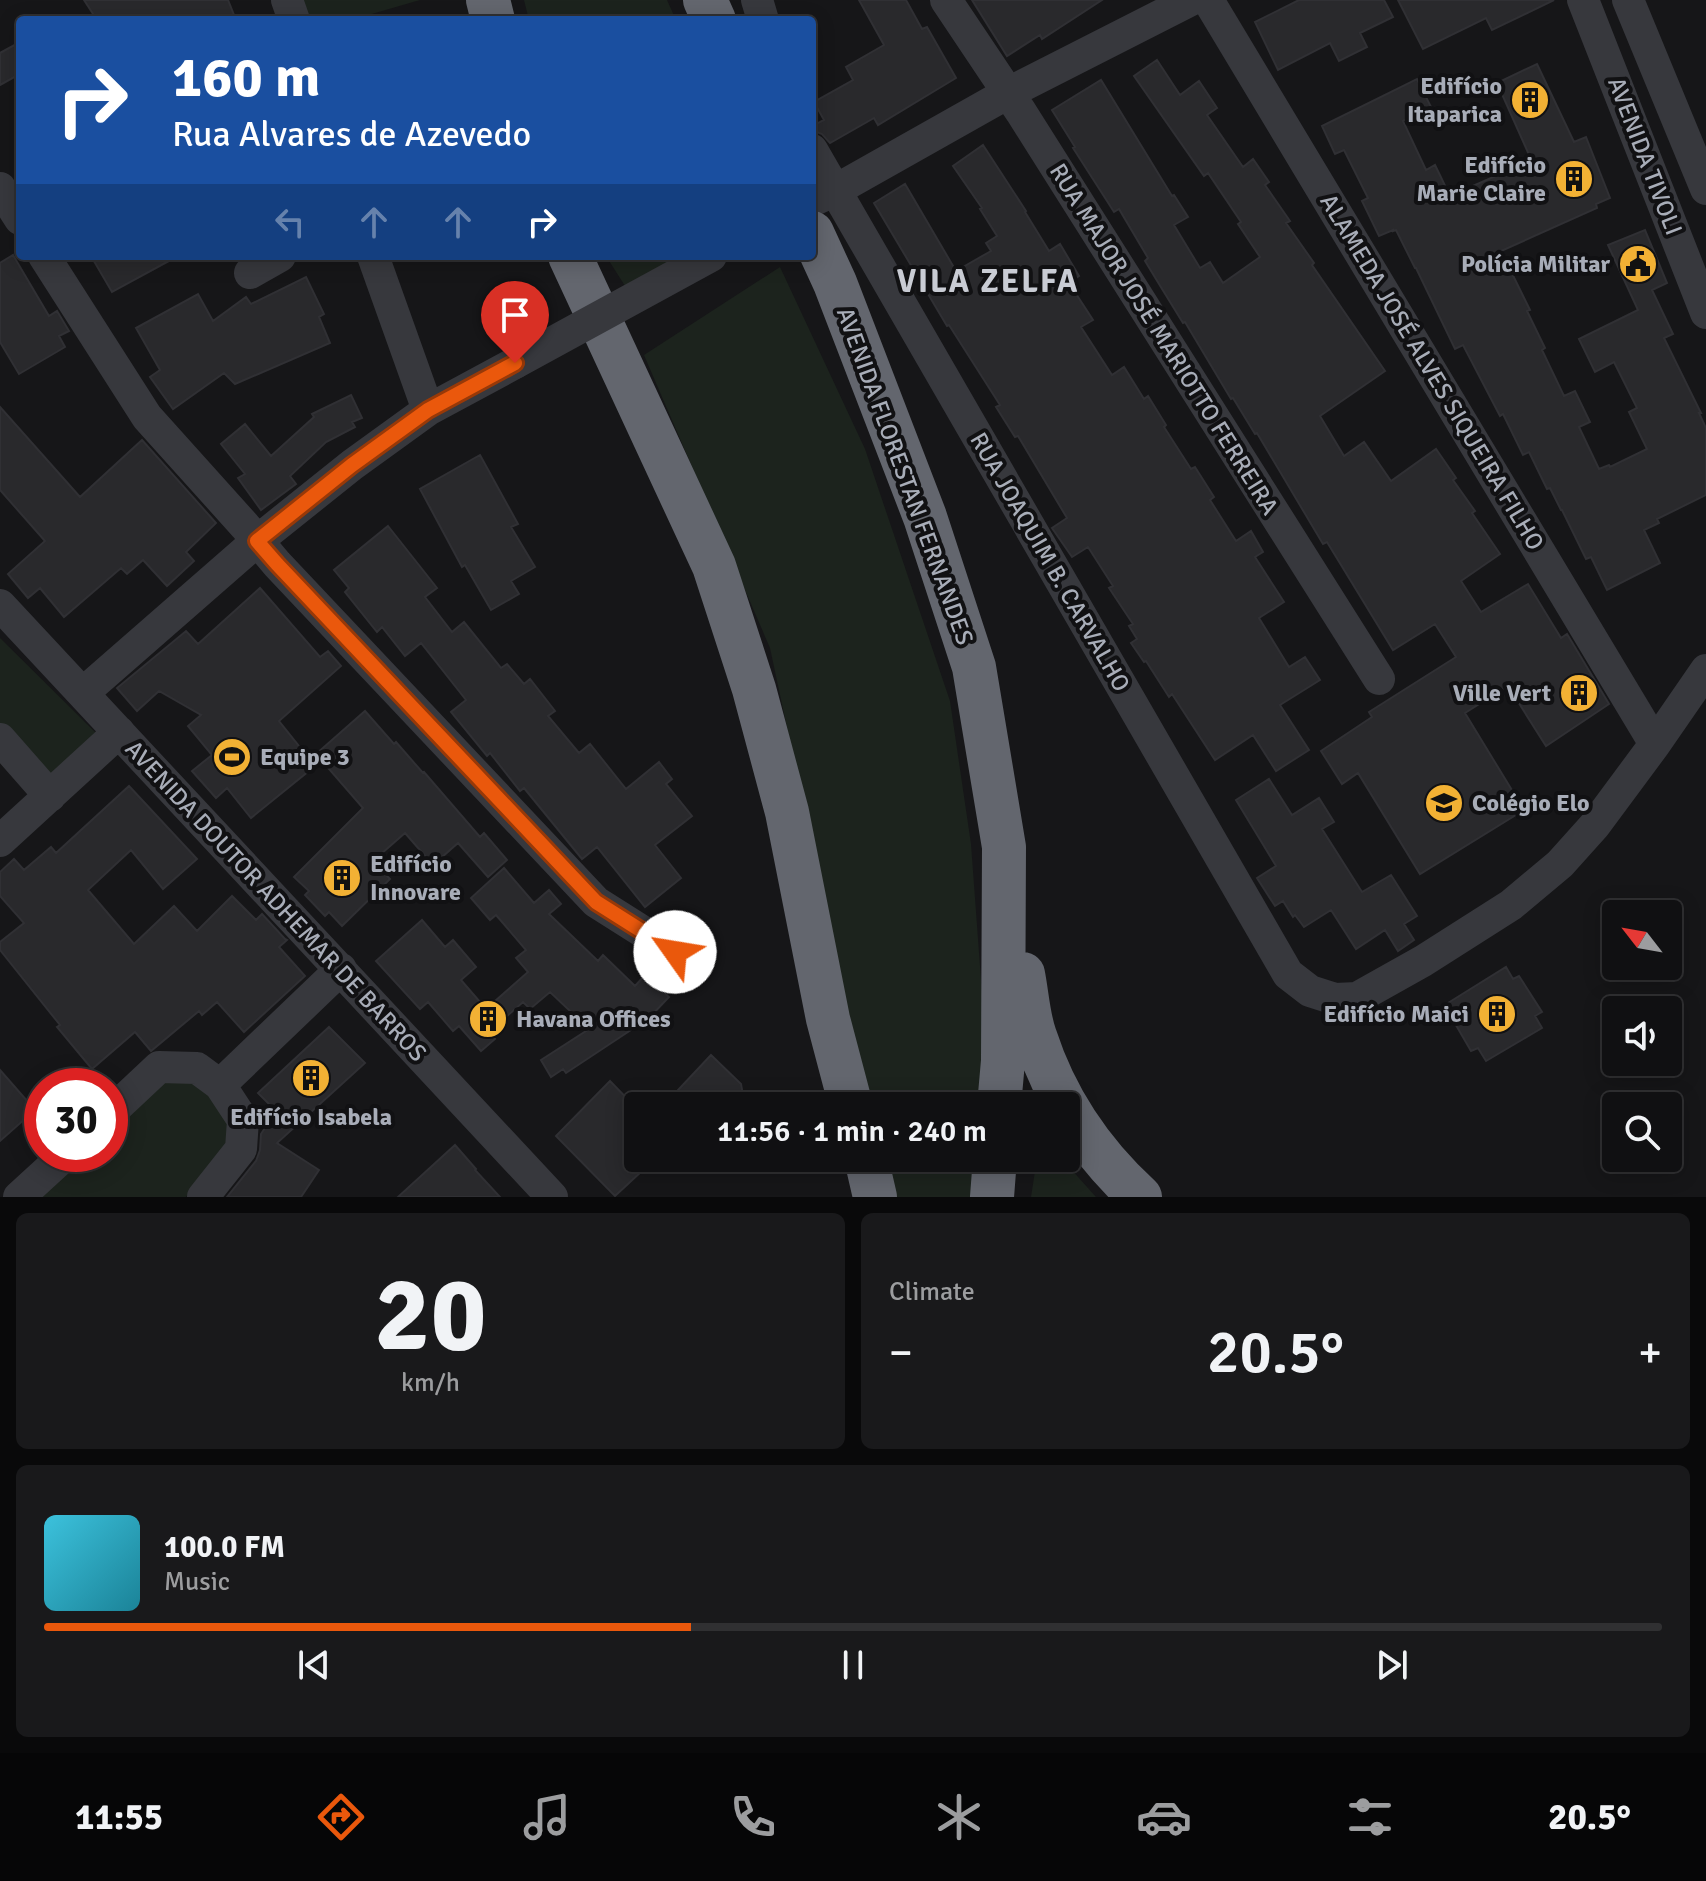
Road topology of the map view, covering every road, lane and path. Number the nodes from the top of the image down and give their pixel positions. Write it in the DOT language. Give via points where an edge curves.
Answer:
graph roads {
  1 [pos="946,0"];
  2 [pos="1191,0"];
  3 [pos="1208,0"];
  4 [pos="1583,0"];
  5 [pos="1628,0"];
  6 [pos="1008,93"];
  7 [pos="816,165"];
  8 [pos="0,188"];
  9 [pos="1706,189"];
  10 [pos="824,196"];
  11 [pos="16,213"];
  12 [pos="816,242"];
  13 [pos="47,260"];
  14 [pos="273,260"];
  15 [pos="374,260"];
  16 [pos="572,260"];
  17 [pos="704,260"];
  18 [pos="250,273"];
  19 [pos="1706,313"];
  20 [pos="428,410"];
  21 [pos="257,541"];
  22 [pos="2,612"];
  23 [pos="1706,670"];
  24 [pos="1379,679"];
  25 [pos="83,693"];
  26 [pos="119,732"];
  27 [pos="0,739"];
  28 [pos="1655,744"];
  29 [pos="50,796"];
  30 [pos="0,841"];
  31 [pos="1004,847"];
  32 [pos="675,952"];
  33 [pos="341,969"];
  34 [pos="828,1019"];
  35 [pos="220,1085"];
  36 [pos="836,1092"];
  37 [pos="847,1092"];
  38 [pos="1000,1092"];
  39 [pos="128,1096"];
  40 [pos="46,1172"];
  41 [pos="845,1172"];
  42 [pos="869,1172"];
  43 [pos="994,1172"];
  44 [pos="547,1195"];
  45 [pos="19,1197"];
  46 [pos="203,1197"];
  47 [pos="848,1197"];
  48 [pos="875,1197"];
  49 [pos="992,1197"];
  50 [pos="1140,1197"];
  1 -- 6 [label="street, RUA MAJOR JOSÉ MARIOTTO FERREIRA"];
  2 -- 6 [label="street"];
  3 -- 28 [label="street, ALAMEDA JOSÉ ALVES SIQUEIRA FILHO"];
  4 -- 19 [label="street, AVENIDA TIVOLI"];
  5 -- 9 [label="street, AVENIDA TIVOLI"];
  6 -- 10 [label="street"];
  6 -- 24 [label="street, RUA MAJOR JOSÉ MARIOTTO FERREIRA"];
  7 -- 10 [label="street, RUA JOAQUIM B. CARVALHO"];
  8 -- 11 [label="street"];
  10 -- 28 [label="street, RUA JOAQUIM B. CARVALHO" via="1288,974 1310,991 1335,999 1357,998 1511,905 1560,864 1595,825"];
  12 -- 31 [label="highway, AVENIDA FLORESTAN FERNANDES" via="925,517 974,667"];
  13 -- 21 [label="street" via="147,417"];
  14 -- 18 [label="street"];
  15 -- 20 [label="street"];
  16 -- 34 [label="highway" via="718,580 787,812"];
  17 -- 20 [label="street, bridge"];
  20 -- 21 [label="street"];
  21 -- 25 [label="street"];
  21 -- 32 [label="street" via="596,902"];
  22 -- 25 [label="street, AVENIDA DOUTOR ADHEMAR DE BARROS"];
  23 -- 28 [label="street"];
  25 -- 26 [label="street, AVENIDA DOUTOR ADHEMAR DE BARROS"];
  26 -- 29 [label="street"];
  26 -- 33 [label="street, AVENIDA DOUTOR ADHEMAR DE BARROS"];
  27 -- 29 [label="street"];
  29 -- 30 [label="street"];
  31 -- 38 [label="highway, AVENIDA FLORESTAN FERNANDES"];
  31 -- 50 [label="highway" via="1034,1033 1054,1085 1082,1133"];
  33 -- 35 [label="street"];
  33 -- 44 [label="street, AVENIDA DOUTOR ADHEMAR DE BARROS"];
  34 -- 36 [label="highway"];
  34 -- 37 [label="highway"];
  35 -- 39 [label="street" via="197,1068 159,1067"];
  35 -- 46 [label="street" via="243,1120 241,1149"];
  40 -- 45 [label="street"];
  41 -- 47 [label="highway"];
  42 -- 48 [label="highway"];
  43 -- 49 [label="highway"];
}
